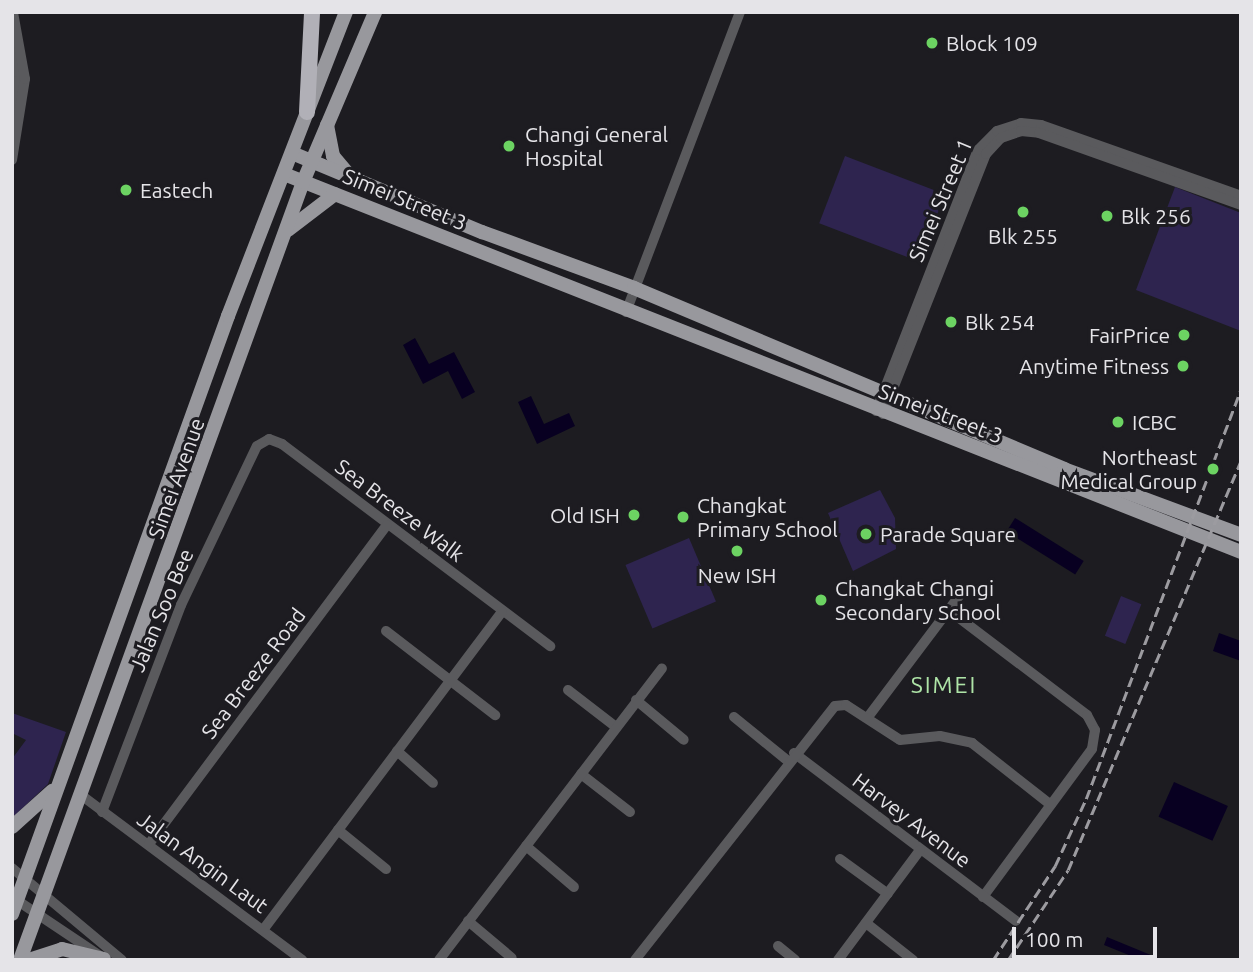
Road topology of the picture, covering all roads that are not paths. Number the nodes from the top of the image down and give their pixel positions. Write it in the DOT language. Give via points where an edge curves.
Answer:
graph roads {
  1 [pos="13,12"];
  2 [pos="312,12"];
  3 [pos="346,12"];
  4 [pos="375,12"];
  5 [pos="740,12"];
  6 [pos="12,40"];
  7 [pos="307,112"];
  8 [pos="12,124"];
  9 [pos="327,125"];
  10 [pos="292,153"];
  11 [pos="12,160"];
  12 [pos="312,162"];
  13 [pos="284,174"];
  14 [pos="354,179"];
  15 [pos="303,182"];
  16 [pos="335,194"];
  17 [pos="1241,196"];
  18 [pos="1241,205"];
  19 [pos="285,234"];
  20 [pos="579,269"];
  21 [pos="634,288"];
  22 [pos="583,295"];
  23 [pos="626,312"];
  24 [pos="887,392"];
  25 [pos="880,412"];
  26 [pos="274,438"];
  27 [pos="387,525"];
  28 [pos="1241,535"];
  29 [pos="1241,552"];
  30 [pos="963,591"];
  31 [pos="950,611"];
  32 [pos="502,612"];
  33 [pos="386,631"];
  34 [pos="550,646"];
  35 [pos="662,668"];
  36 [pos="450,680"];
  37 [pos="568,690"];
  38 [pos="636,700"];
  39 [pos="495,715"];
  40 [pos="734,717"];
  41 [pos="868,717"];
  42 [pos="616,727"];
  43 [pos="684,740"];
  44 [pos="397,751"];
  45 [pos="791,757"];
  46 [pos="581,774"];
  47 [pos="433,783"];
  48 [pos="56,786"];
  49 [pos="81,795"];
  50 [pos="1051,805"];
  51 [pos="102,812"];
  52 [pos="630,812"];
  53 [pos="12,827"];
  54 [pos="338,830"];
  55 [pos="149,844"];
  56 [pos="526,846"];
  57 [pos="920,850"];
  58 [pos="840,859"];
  59 [pos="12,869"];
  60 [pos="386,869"];
  61 [pos="26,878"];
  62 [pos="574,887"];
  63 [pos="45,892"];
  64 [pos="888,894"];
  65 [pos="983,897"];
  66 [pos="14,904"];
  67 [pos="38,915"];
  68 [pos="468,921"];
  69 [pos="1016,921"];
  70 [pos="866,923"];
  71 [pos="263,930"];
  72 [pos="778,946"];
  73 [pos="512,958"];
  74 [pos="104,959"];
  75 [pos="20,960"];
  76 [pos="29,960"];
  77 [pos="122,960"];
  78 [pos="302,960"];
  79 [pos="439,960"];
  80 [pos="635,960"];
  81 [pos="795,960"];
  82 [pos="838,960"];
  83 [pos="913,960"];
  1 -- 11 [label="street" via="25,79"];
  2 -- 7 [label="highway"];
  3 -- 7 [label="main road, Simei Avenue"];
  4 -- 9 [label="main road, Simei Avenue"];
  5 -- 21 [label="street"];
  6 -- 8 [label="street" via="17,81"];
  7 -- 10 [label="main road, Simei Avenue"];
  9 -- 12 [label="main road, Simei Avenue"];
  9 -- 14 [label="main road" via="333,156"];
  10 -- 12 [label="main road, Simei Street 3"];
  10 -- 13 [label="main road, Simei Avenue"];
  12 -- 14 [label="main road, Simei Street 3"];
  12 -- 15 [label="main road, Simei Avenue"];
  13 -- 15 [label="main road, Simei Street 3"];
  13 -- 48 [label="main road, Simei Avenue"];
  14 -- 20 [label="main road, Simei Street 3"];
  15 -- 16 [label="main road, Simei Street 3"];
  15 -- 19 [label="main road, Simei Avenue"];
  16 -- 19 [label="main road"];
  16 -- 22 [label="main road, Simei Street 3"];
  17 -- 24 [label="street, Simei Street 1" via="1041,125 1021,123 997,131 978,150"];
  18 -- 24 [label="street, Simei Street 1" via="1039,132 1021,131 1001,138 986,154"];
  19 -- 49 [label="main road, Simei Avenue"];
  20 -- 21 [label="main road, Simei Street 3"];
  20 -- 22 [label="main road" via="586,283"];
  21 -- 23 [label="street"];
  21 -- 24 [label="main road, Simei Street 3"];
  22 -- 23 [label="main road, Simei Street 3"];
  23 -- 25 [label="main road, Simei Street 3"];
  24 -- 25 [label="street, Simei Street 1"];
  24 -- 28 [label="main road, Simei Street 3" via="1058,466"];
  25 -- 29 [label="main road, Simei Street 3"];
  26 -- 27 [label="street, Sea Breeze Walk"];
  26 -- 51 [label="street, Jalan Soo Bee" via="257,446 181,605"];
  27 -- 32 [label="street, Sea Breeze Walk"];
  27 -- 55 [label="street, Sea Breeze Road"];
  30 -- 31 [label="street"];
  31 -- 41 [label="street"];
  31 -- 50 [label="street" via="1093,722 1092,749"];
  32 -- 34 [label="street, Sea Breeze Walk"];
  32 -- 36 [label="street"];
  33 -- 36 [label="street"];
  35 -- 38 [label="street"];
  36 -- 39 [label="street"];
  36 -- 44 [label="street"];
  37 -- 42 [label="street"];
  38 -- 42 [label="street"];
  38 -- 43 [label="street"];
  40 -- 45 [label="street, Harvey Avenue"];
  41 -- 45 [label="street" via="846,705 835,705"];
  41 -- 50 [label="street" via="900,740 940,736 972,743"];
  42 -- 46 [label="street"];
  44 -- 47 [label="street"];
  44 -- 54 [label="street"];
  45 -- 57 [label="street, Harvey Avenue"];
  45 -- 80 [label="street"];
  46 -- 52 [label="street"];
  46 -- 56 [label="street"];
  48 -- 53 [label="main road"];
  48 -- 61 [label="main road, Simei Avenue"];
  49 -- 51 [label="street, Jalan Angin Laut"];
  49 -- 63 [label="main road, Simei Avenue"];
  50 -- 65 [label="street"];
  51 -- 55 [label="street, Jalan Angin Laut"];
  54 -- 60 [label="street"];
  54 -- 71 [label="street"];
  55 -- 71 [label="street, Jalan Angin Laut"];
  56 -- 62 [label="street"];
  56 -- 68 [label="street"];
  57 -- 64 [label="street"];
  57 -- 65 [label="street, Harvey Avenue"];
  58 -- 64 [label="street"];
  59 -- 61 [label="street"];
  61 -- 63 [label="street"];
  61 -- 66 [label="main road, Simei Avenue"];
  63 -- 67 [label="main road, Simei Avenue"];
  63 -- 77 [label="street"];
  64 -- 70 [label="street"];
  65 -- 69 [label="street, Harvey Avenue"];
  66 -- 67 [label="street"];
  67 -- 74 [label="street"];
  67 -- 75 [label="main road, Simei Avenue"];
  68 -- 73 [label="street"];
  68 -- 79 [label="street"];
  70 -- 82 [label="street"];
  70 -- 83 [label="street"];
  71 -- 78 [label="street, Jalan Angin Laut"];
  72 -- 81 [label="street"];
  74 -- 76 [label="main road" via="62,949"];
}
